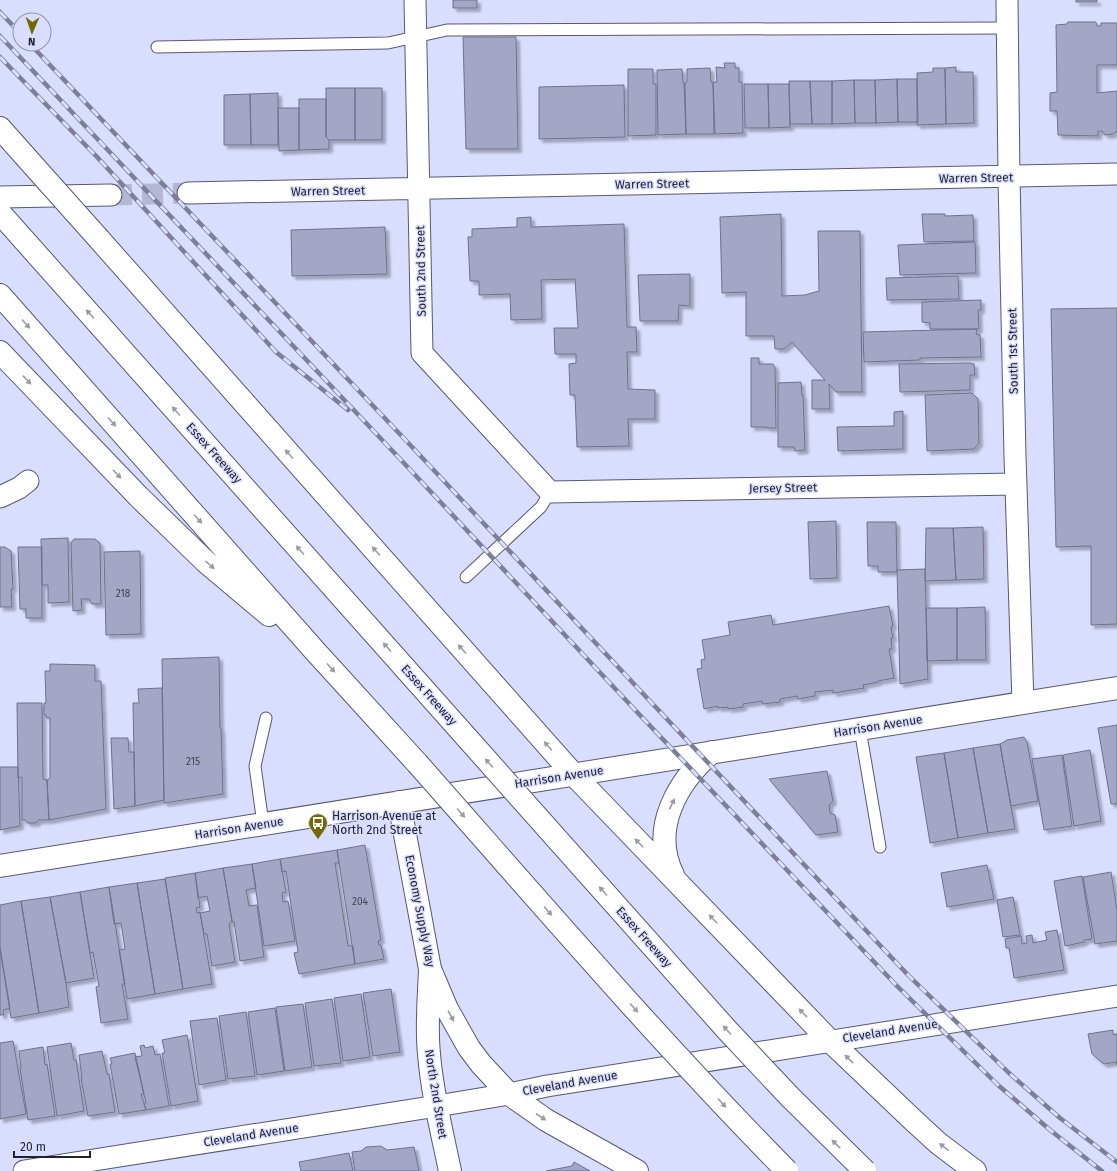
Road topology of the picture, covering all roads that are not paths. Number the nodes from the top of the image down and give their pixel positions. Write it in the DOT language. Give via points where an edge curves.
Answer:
graph roads {
  1 [pos="415,0"];
  2 [pos="1007,0"];
  3 [pos="1008,28"];
  4 [pos="416,37"];
  5 [pos="157,47"];
  6 [pos="0,128"];
  7 [pos="1117,174"];
  8 [pos="1009,177"];
  9 [pos="419,189"];
  10 [pos="188,193"];
  11 [pos="111,195"];
  12 [pos="0,197"];
  13 [pos="0,213"];
  14 [pos="0,295"];
  15 [pos="0,352"];
  16 [pos="28,481"];
  17 [pos="1016,484"];
  18 [pos="550,492"];
  19 [pos="0,497"];
  20 [pos="466,577"];
  21 [pos="315,651"];
  22 [pos="1117,688"];
  23 [pos="1023,703"];
  24 [pos="266,718"];
  25 [pos="860,728"];
  26 [pos="712,752"];
  27 [pos="574,775"];
  28 [pos="399,802"];
  29 [pos="263,824"];
  30 [pos="880,847"];
  31 [pos="0,866"];
  32 [pos="676,881"];
  33 [pos="430,969"];
  34 [pos="1117,996"];
  35 [pos="830,1041"];
  36 [pos="509,1094"];
  37 [pos="437,1106"];
  38 [pos="24,1171"];
  39 [pos="450,1171"];
  40 [pos="636,1171"];
  41 [pos="787,1171"];
  42 [pos="864,1171"];
  43 [pos="975,1171"];
  1 -- 4 [label="street, South 2nd Street"];
  2 -- 3 [label="street, South 1st Street"];
  3 -- 4 [label="lane" via="447,30"];
  3 -- 8 [label="street, South 1st Street"];
  4 -- 5 [label="lane" via="388,43"];
  4 -- 9 [label="street, South 2nd Street"];
  27 -- 6 [label="main road, one-way, bridge"];
  7 -- 8 [label="street, Warren Street"];
  8 -- 9 [label="street, Warren Street"];
  8 -- 17 [label="street, South 1st Street"];
  9 -- 10 [label="street, Warren Street"];
  9 -- 18 [label="street, South 2nd Street" via="422,353"];
  11 -- 12 [label="street"];
  42 -- 13 [label="main road, Essex Freeway, one-way, bridge" via="727,1030"];
  14 -- 21 [label="main road, one-way"];
  15 -- 21 [label="main road, one-way" via="139,497 206,562"];
  16 -- 19 [label="street"];
  17 -- 18 [label="street, Jersey Street"];
  17 -- 23 [label="street, South 1st Street"];
  18 -- 20 [label="lane" via="541,507"];
  21 -- 41 [label="main road, one-way, bridge" via="637,1011"];
  22 -- 23 [label="main road, Harrison Avenue"];
  23 -- 25 [label="main road, Harrison Avenue"];
  24 -- 29 [label="lane" via="255,766"];
  25 -- 26 [label="main road, Harrison Avenue"];
  25 -- 30 [label="lane"];
  26 -- 27 [label="main road, Harrison Avenue"];
  32 -- 26 [label="main road, one-way" via="666,857 666,820 674,798 686,780"];
  27 -- 28 [label="main road, Harrison Avenue"];
  32 -- 27 [label="main road, one-way"];
  28 -- 29 [label="main road, Harrison Avenue"];
  28 -- 33 [label="main road, Economy Supply Way"];
  29 -- 31 [label="main road, Harrison Avenue"];
  35 -- 32 [label="main road, one-way"];
  33 -- 36 [label="main road, Economy Supply Way, one-way" via="447,1009 469,1048"];
  33 -- 37 [label="main road, North 2nd Street" via="428,1052"];
  34 -- 35 [label="street, Cleveland Avenue"];
  35 -- 36 [label="street, Cleveland Avenue"];
  43 -- 35 [label="main road, one-way" via="938,1143"];
  36 -- 37 [label="street, Cleveland Avenue"];
  36 -- 40 [label="main road, Economy Supply Way, one-way" via="546,1120"];
  37 -- 38 [label="street, Cleveland Avenue"];
  37 -- 39 [label="main road, North 2nd Street"];
}
